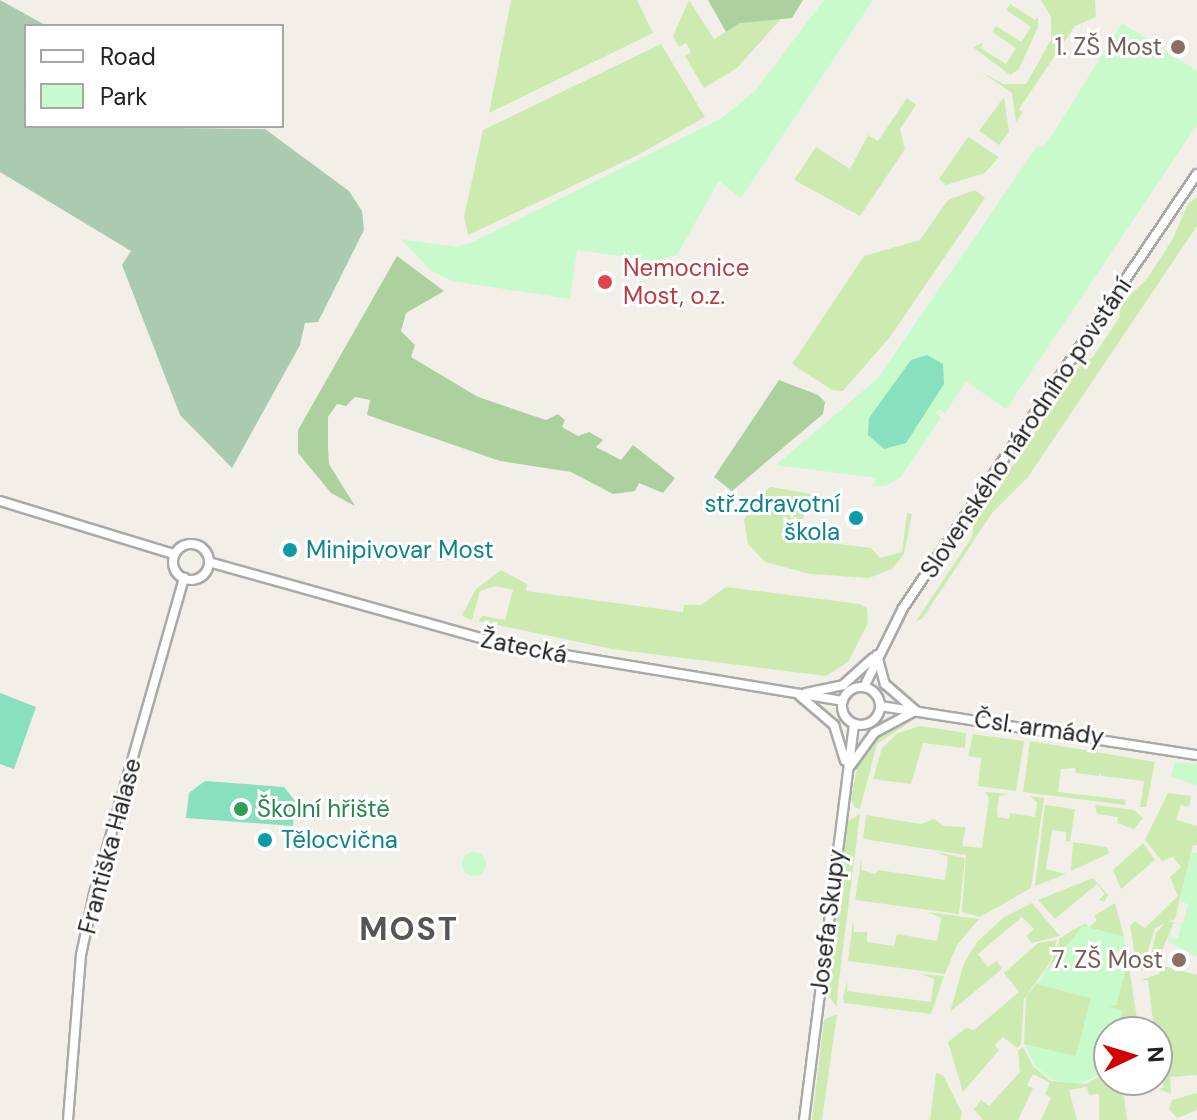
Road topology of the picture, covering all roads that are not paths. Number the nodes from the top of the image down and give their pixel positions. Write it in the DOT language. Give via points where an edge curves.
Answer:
graph roads {
  1 [pos="1197,174"];
  2 [pos="0,501"];
  3 [pos="173,554"];
  4 [pos="212,563"];
  5 [pos="184,578"];
  6 [pos="877,654"];
  7 [pos="864,687"];
  8 [pos="798,694"];
  9 [pos="842,701"];
  10 [pos="880,706"];
  11 [pos="916,711"];
  12 [pos="854,724"];
  13 [pos="1197,755"];
  14 [pos="846,776"];
  15 [pos="68,1120"];
  16 [pos="804,1120"];
  1 -- 6 [label="street, Slovenského národního povstání"];
  2 -- 3 [label="street"];
  3 -- 4 [label="street" via="199,546 211,554"];
  3 -- 5 [label="street" via="171,571"];
  4 -- 5 [label="street" via="200,575"];
  4 -- 8 [label="street, Žatecká" via="505,645"];
  5 -- 15 [label="street, Františka Halase" via="94,894 81,955"];
  6 -- 7 [label="street, Slovenského národního povstání"];
  6 -- 8 [label="street" via="843,685"];
  6 -- 11 [label="street" via="885,684"];
  7 -- 9 [label="street" via="848,691"];
  7 -- 10 [label="street" via="874,691"];
  8 -- 9 [label="street, Žatecká"];
  8 -- 14 [label="street" via="834,725 844,745"];
  9 -- 12 [label="street" via="843,712"];
  10 -- 11 [label="street, Čsl. armády"];
  10 -- 12 [label="street" via="872,722"];
  11 -- 13 [label="street, Čsl. armády"];
  11 -- 14 [label="street" via="874,733 858,750"];
  12 -- 14 [label="street, Josefa Skupy"];
  14 -- 16 [label="street, Josefa Skupy"];
}
